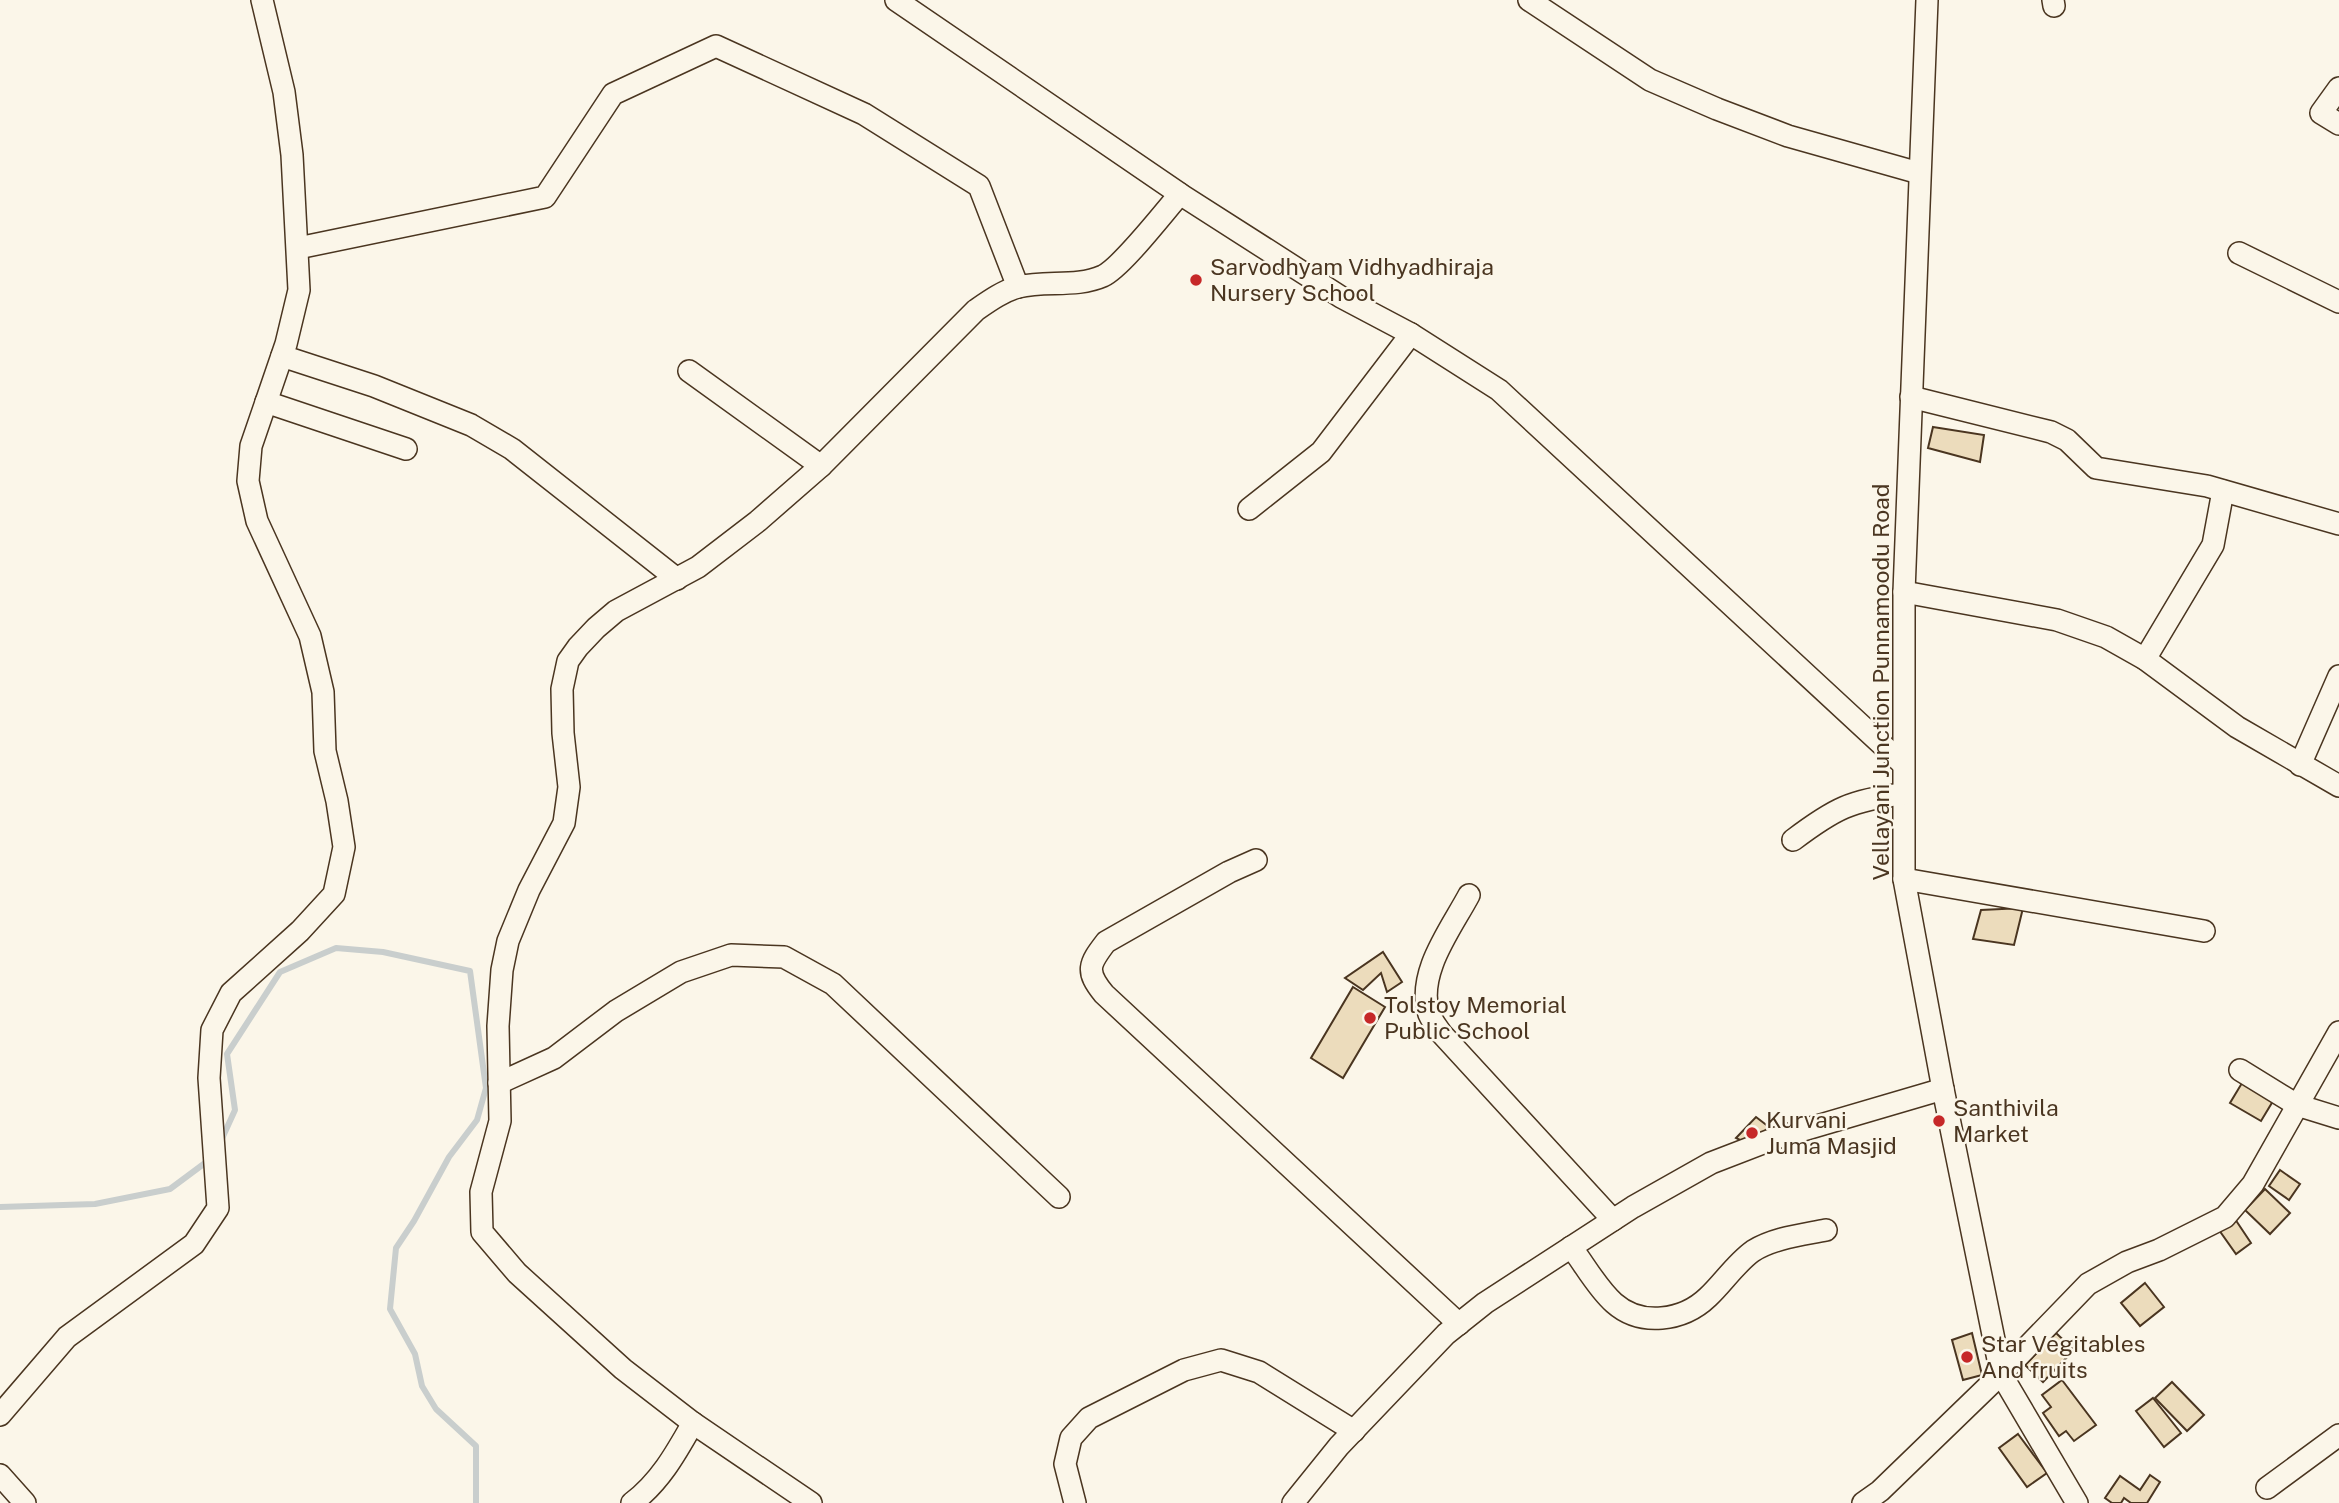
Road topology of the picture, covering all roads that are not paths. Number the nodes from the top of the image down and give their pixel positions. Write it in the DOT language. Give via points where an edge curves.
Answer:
graph roads {
  1 [pos="261,0"];
  2 [pos="896,0"];
  3 [pos="1529,0"];
  4 [pos="1927,0"];
  5 [pos="2339,88"];
  6 [pos="2339,124"];
  7 [pos="1919,173"];
  8 [pos="1180,194"];
  9 [pos="298,248"];
  10 [pos="2239,253"];
  11 [pos="1018,287"];
  12 [pos="2339,302"];
  13 [pos="1411,334"];
  14 [pos="282,356"];
  15 [pos="689,371"];
  16 [pos="1911,397"];
  17 [pos="266,402"];
  18 [pos="406,449"];
  19 [pos="821,467"];
  20 [pos="2223,491"];
  21 [pos="1248,509"];
  22 [pos="2339,524"];
  23 [pos="677,579"];
  24 [pos="1904,592"];
  25 [pos="2145,659"];
  26 [pos="2339,676"];
  27 [pos="1903,764"];
  28 [pos="2300,765"];
  29 [pos="2339,786"];
  30 [pos="1903,794"];
  31 [pos="1793,840"];
  32 [pos="1256,860"];
  33 [pos="1905,879"];
  34 [pos="1469,895"];
  35 [pos="2204,931"];
  36 [pos="2339,1032"];
  37 [pos="2240,1070"];
  38 [pos="499,1083"];
  39 [pos="1943,1089"];
  40 [pos="2297,1105"];
  41 [pos="2339,1118"];
  42 [pos="1059,1197"];
  43 [pos="1612,1220"];
  44 [pos="1826,1230"];
  45 [pos="1572,1247"];
  46 [pos="1459,1324"];
  47 [pos="2001,1374"];
  48 [pos="0,1415"];
  49 [pos="693,1423"];
  50 [pos="1354,1431"];
  51 [pos="2339,1435"];
  52 [pos="0,1475"];
  53 [pos="2267,1488"];
  54 [pos="21,1502"];
  55 [pos="632,1503"];
  56 [pos="811,1503"];
  57 [pos="1075,1503"];
  58 [pos="1293,1503"];
  59 [pos="1863,1503"];
  60 [pos="2077,1503"];
  1 -- 9 [label="street" via="284,92"];
  2 -- 8 [label="street"];
  3 -- 7 [label="street" via="1650,80 1788,136"];
  4 -- 7 [label="street, Vellayani Junction Punnamoodu Road"];
  5 -- 6 [label="street" via="2321,113"];
  7 -- 16 [label="street, Vellayani Junction Punnamoodu Road"];
  8 -- 11 [label="street" via="1106,275 1089,281"];
  8 -- 13 [label="street" via="1341,297"];
  9 -- 11 [label="street" via="545,197 613,94 716,46 864,114 979,186"];
  9 -- 14 [label="street" via="299,290"];
  10 -- 12 [label="street"];
  11 -- 19 [label="street" via="976,310"];
  13 -- 21 [label="street" via="1321,452"];
  13 -- 27 [label="street" via="1499,390"];
  14 -- 17 [label="street"];
  14 -- 23 [label="street" via="471,425 512,449"];
  15 -- 19 [label="street"];
  16 -- 20 [label="street" via="2051,432 2067,440 2096,468"];
  16 -- 24 [label="street, Vellayani Junction Punnamoodu Road"];
  17 -- 18 [label="street"];
  17 -- 48 [label="street" via="251,446 248,481 257,522 310,636 323,692 325,751 344,848 334,894 231,993 212,1030 209,1078 218,1208 194,1244 67,1337"];
  19 -- 23 [label="street" via="758,521"];
  20 -- 22 [label="street"];
  20 -- 25 [label="street" via="2213,545"];
  23 -- 38 [label="street" via="616,611 568,661 562,689 569,788 565,823 528,890 508,941 498,1026"];
  24 -- 25 [label="street" via="2057,620 2106,637"];
  24 -- 27 [label="street, Vellayani Junction Punnamoodu Road"];
  25 -- 28 [label="street" via="2237,727"];
  26 -- 28 [label="street"];
  27 -- 30 [label="street, Vellayani Junction Punnamoodu Road"];
  28 -- 29 [label="street"];
  30 -- 31 [label="street" via="1846,805"];
  30 -- 33 [label="street, Vellayani Junction Punnamoodu Road"];
  32 -- 46 [label="street" via="1106,942 1090,967 1093,980"];
  33 -- 35 [label="street"];
  33 -- 39 [label="street, Vellayani Junction Punnamoodu Road"];
  34 -- 43 [label="street" via="1428,980 1430,1016"];
  36 -- 40 [label="street"];
  37 -- 40 [label="street"];
  38 -- 42 [label="street" via="554,1058 615,1011 681,972 732,955 784,957 833,984"];
  38 -- 49 [label="street" via="500,1121 481,1192 482,1231 517,1273 623,1369"];
  39 -- 43 [label="street" via="1776,1138 1711,1163"];
  39 -- 47 [label="street, Vellayani Junction Punnamoodu Road"];
  40 -- 41 [label="street"];
  40 -- 47 [label="street" via="2253,1184 2225,1217 2088,1284"];
  43 -- 45 [label="street"];
  44 -- 45 [label="street" via="1769,1242 1751,1253 1705,1300 1658,1320 1615,1304"];
  45 -- 46 [label="street"];
  46 -- 50 [label="street"];
  47 -- 59 [label="street"];
  47 -- 60 [label="street, Vellayani Junction Punnamoodu Road"];
  49 -- 55 [label="street" via="649,1490"];
  49 -- 56 [label="street"];
  50 -- 57 [label="street" via="1259,1371 1221,1360 1184,1370 1089,1418 1071,1438 1065,1464"];
  50 -- 58 [label="street"];
  51 -- 53 [label="street"];
  52 -- 54 [label="street"];
}
